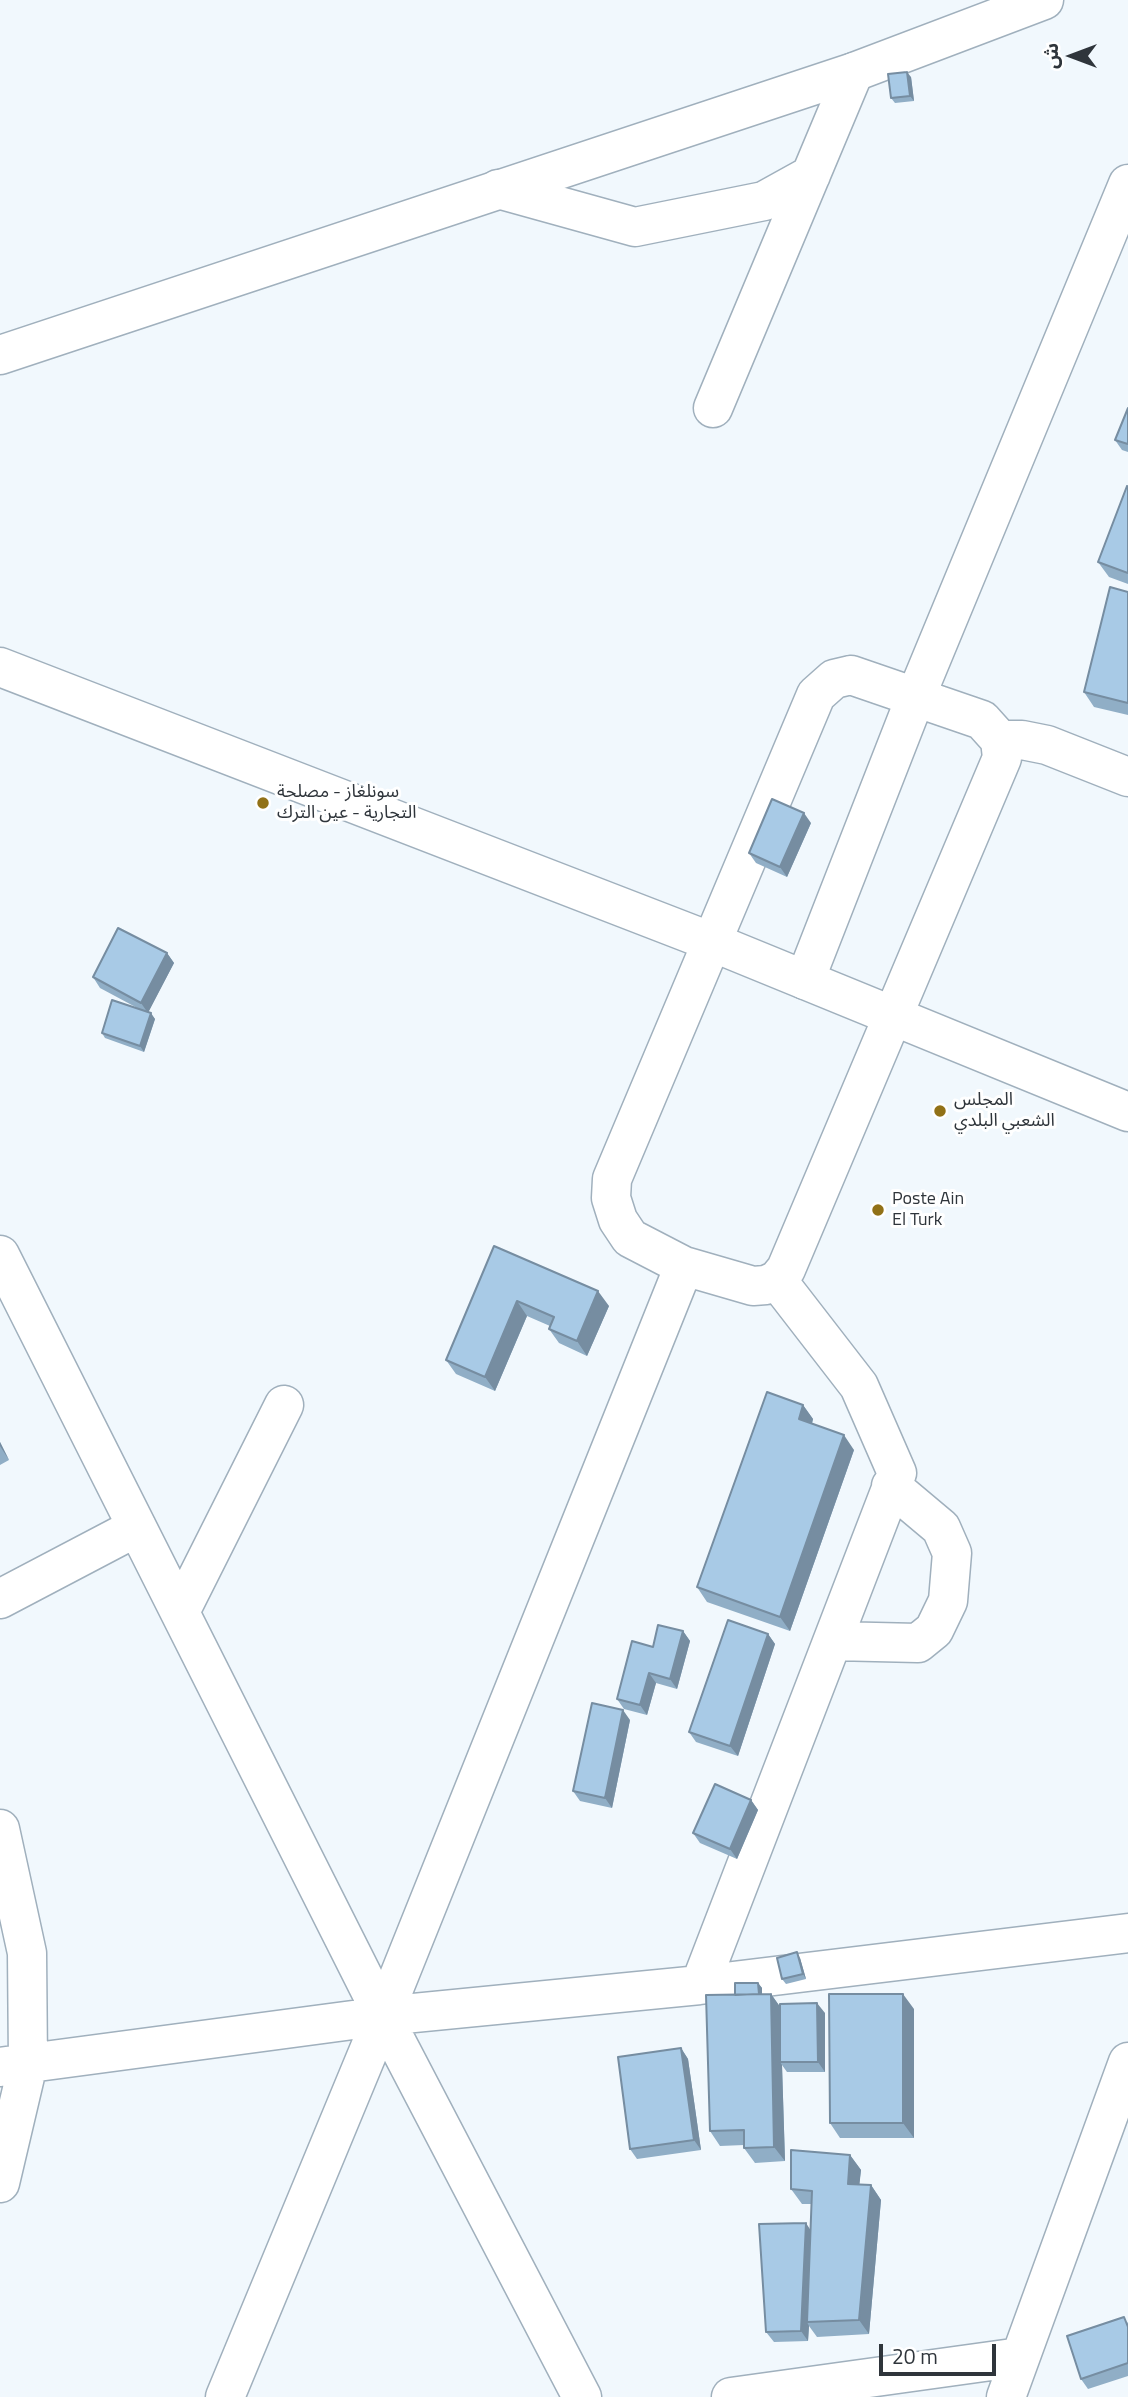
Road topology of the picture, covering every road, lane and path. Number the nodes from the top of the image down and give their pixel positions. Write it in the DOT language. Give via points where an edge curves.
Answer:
graph roads {
  1 [pos="1044,0"];
  2 [pos="854,72"];
  3 [pos="811,175"];
  4 [pos="1128,184"];
  5 [pos="498,189"];
  6 [pos="0,355"];
  7 [pos="713,408"];
  8 [pos="0,667"];
  9 [pos="916,696"];
  10 [pos="1000,740"];
  11 [pos="1128,778"];
  12 [pos="712,942"];
  13 [pos="805,980"];
  14 [pos="893,1016"];
  15 [pos="1128,1112"];
  16 [pos="0,1255"];
  17 [pos="684,1266"];
  18 [pos="777,1280"];
  19 [pos="284,1405"];
  20 [pos="891,1486"];
  21 [pos="137,1527"];
  22 [pos="0,1599"];
  23 [pos="180,1612"];
  24 [pos="833,1641"];
  25 [pos="0,1829"];
  26 [pos="1128,1933"];
  27 [pos="700,1985"];
  28 [pos="383,2016"];
  29 [pos="1128,2062"];
  30 [pos="14,2066"];
  31 [pos="0,2183"];
  32 [pos="1020,2357"];
  33 [pos="225,2397"];
  34 [pos="582,2397"];
  35 [pos="731,2397"];
  36 [pos="1006,2397"];
  1 -- 2 [label="street"];
  2 -- 3 [label="street"];
  2 -- 5 [label="street"];
  3 -- 5 [label="street" via="764,201 635,227"];
  3 -- 7 [label="street"];
  4 -- 9 [label="street"];
  5 -- 6 [label="street"];
  8 -- 12 [label="street"];
  9 -- 10 [label="street" via="982,720"];
  9 -- 12 [label="street" via="851,675 834,679 816,695"];
  9 -- 13 [label="street"];
  10 -- 11 [label="street" via="1047,745"];
  10 -- 14 [label="street" via="1002,758"];
  12 -- 13 [label="street"];
  12 -- 17 [label="street" via="612,1179 611,1198 630,1238"];
  13 -- 14 [label="street"];
  14 -- 15 [label="street"];
  14 -- 18 [label="street" via="786,1269"];
  16 -- 21 [label="street"];
  17 -- 18 [label="street" via="753,1286"];
  17 -- 28 [label="street"];
  18 -- 20 [label="street" via="859,1386 897,1473"];
  19 -- 23 [label="street"];
  20 -- 24 [label="street"];
  20 -- 24 [label="street" via="941,1528 952,1553 948,1601 934,1630 918,1643"];
  21 -- 22 [label="street"];
  21 -- 23 [label="street"];
  23 -- 28 [label="street"];
  24 -- 27 [label="street"];
  25 -- 30 [label="street" via="27,1953"];
  26 -- 27 [label="street"];
  27 -- 28 [label="street"];
  28 -- 30 [label="street"];
  28 -- 33 [label="street"];
  28 -- 34 [label="street"];
  29 -- 32 [label="street"];
  30 -- 31 [label="street"];
  32 -- 35 [label="street"];
  32 -- 36 [label="street"];
}
